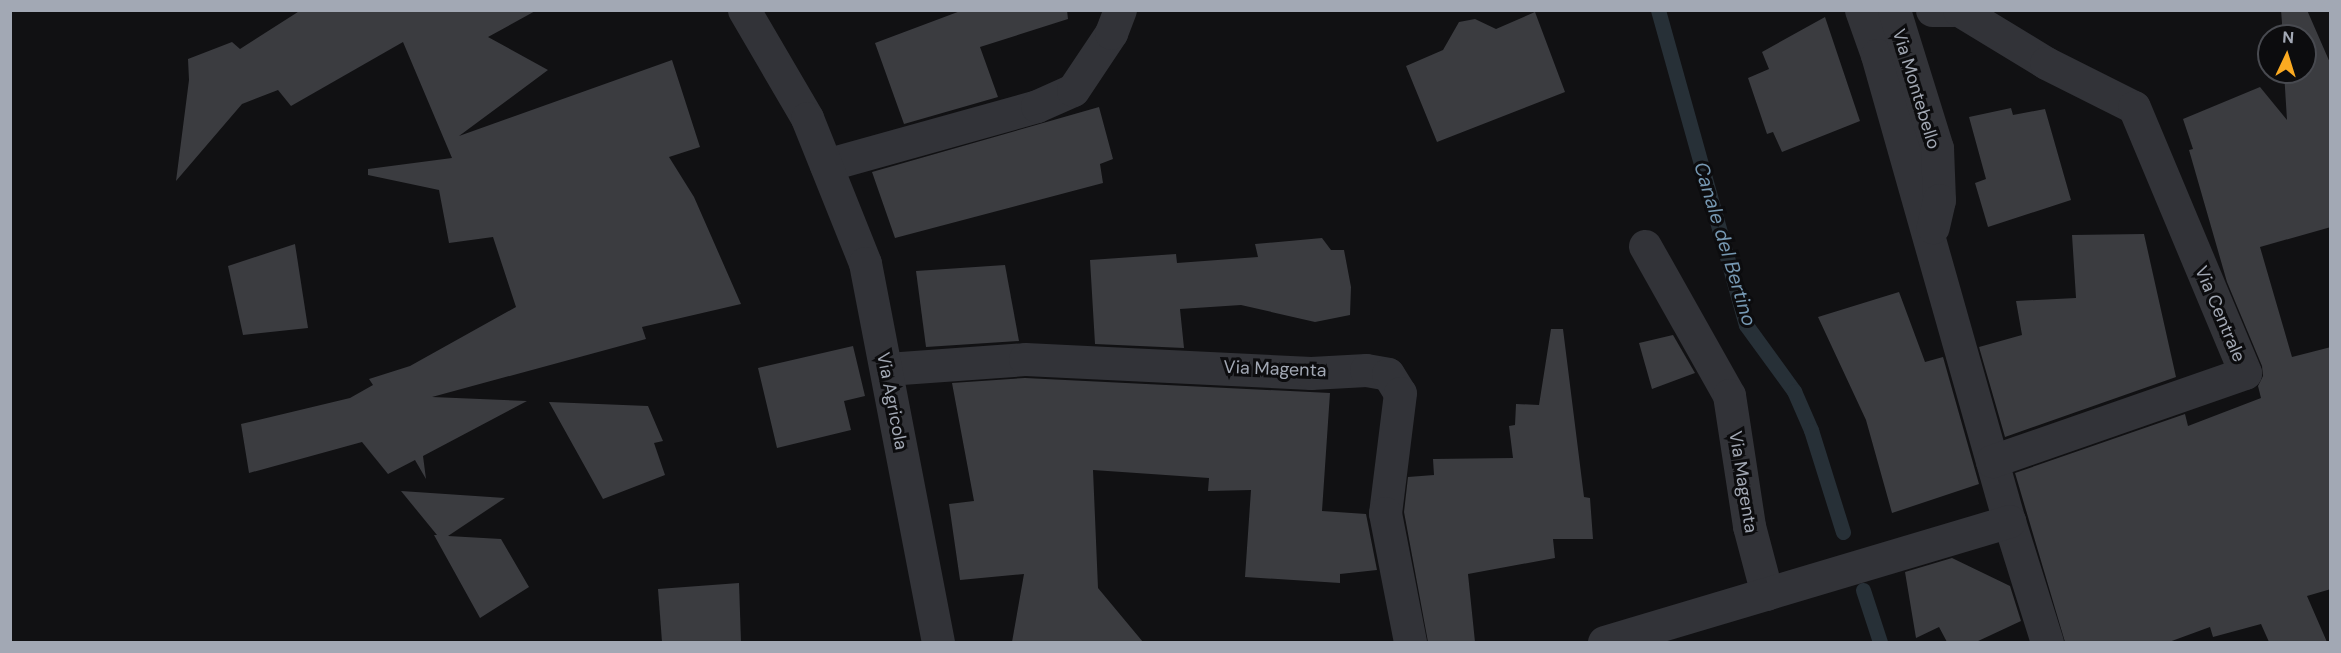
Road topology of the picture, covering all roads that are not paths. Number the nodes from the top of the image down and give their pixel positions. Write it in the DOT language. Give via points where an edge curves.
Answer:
graph roads {
  1 [pos="744,10"];
  2 [pos="1120,10"];
  3 [pos="1861,10"];
  4 [pos="1894,10"];
  5 [pos="1932,10"];
  6 [pos="1953,10"];
  7 [pos="1959,10"];
  8 [pos="826,165"];
  9 [pos="1931,239"];
  10 [pos="1645,246"];
  11 [pos="887,369"];
  12 [pos="1992,461"];
  13 [pos="2008,521"];
  14 [pos="1782,590"];
  15 [pos="938,642"];
  16 [pos="1410,642"];
  17 [pos="1604,642"];
  18 [pos="2047,642"];
  1 -- 8 [label="street, Via Agricola" via="807,118"];
  2 -- 8 [label="street" via="1111,33 1073,90 1037,106"];
  3 -- 9 [label="street"];
  4 -- 9 [label="street, Via Montebello" via="1937,147 1939,200"];
  5 -- 6 [label="street"];
  7 -- 12 [label="street, Via Centrale" via="2046,63 2134,107 2245,373"];
  8 -- 11 [label="street, Via Agricola" via="865,263"];
  9 -- 12 [label="street"];
  10 -- 14 [label="street, Via Magenta" via="1729,395 1749,526"];
  11 -- 15 [label="street, Via Agricola"];
  11 -- 16 [label="street, Via Magenta" via="1025,359 1311,373 1366,369 1388,374 1400,393 1385,513"];
  12 -- 13 [label="street"];
  13 -- 14 [label="street"];
  13 -- 18 [label="street"];
  14 -- 17 [label="street"];
}
